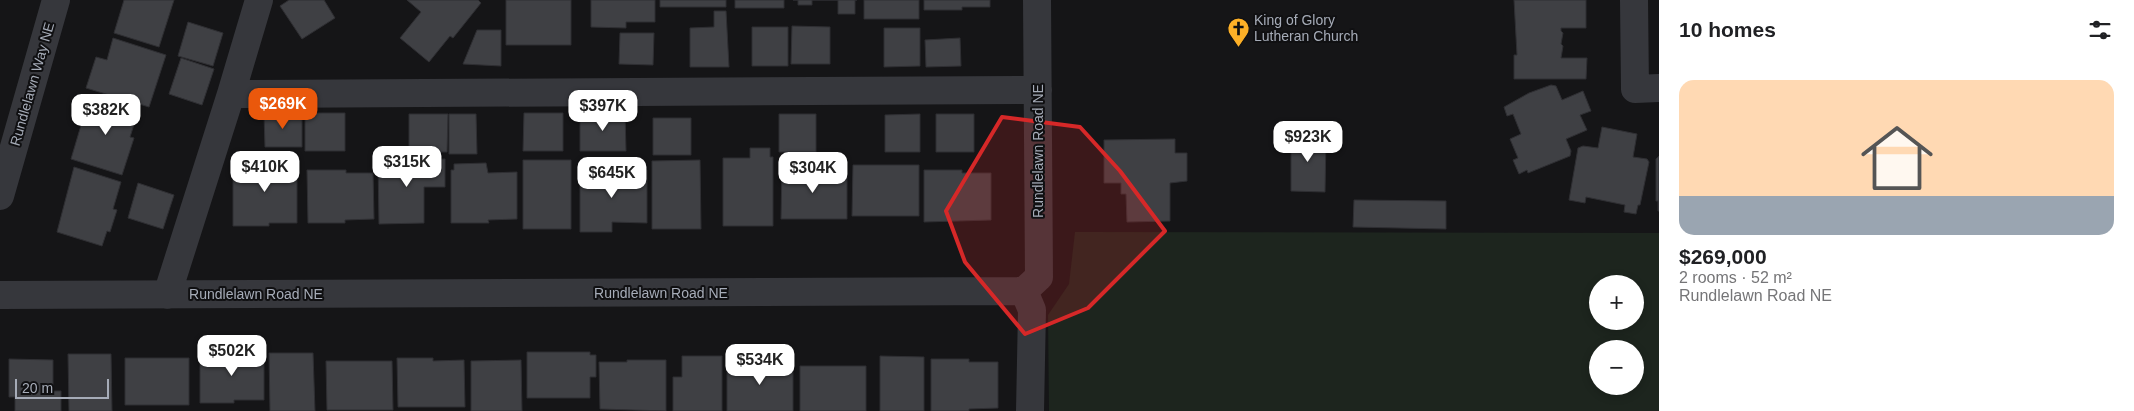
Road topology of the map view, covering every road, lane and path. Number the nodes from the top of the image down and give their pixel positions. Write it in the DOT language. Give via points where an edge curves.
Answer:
graph roads {
  1 [pos="56,0"];
  2 [pos="259,0"];
  3 [pos="1037,0"];
  4 [pos="1634,0"];
  5 [pos="1659,88"];
  6 [pos="1038,90"];
  7 [pos="231,94"];
  8 [pos="0,196"];
  9 [pos="1024,291"];
  10 [pos="0,295"];
  11 [pos="167,295"];
  12 [pos="1030,411"];
  1 -- 8 [label="street, Rundlelawn Way NE"];
  2 -- 7 [label="street"];
  3 -- 6 [label="street, Rundlelawn Road NE"];
  4 -- 5 [label="street" via="1635,89"];
  6 -- 7 [label="street"];
  6 -- 9 [label="street, Rundlelawn Road NE" via="1039,278"];
  7 -- 11 [label="street"];
  9 -- 11 [label="street, Rundlelawn Road NE"];
  9 -- 12 [label="street" via="1032,310"];
  10 -- 11 [label="street, Rundlelawn Road NE"];
}
